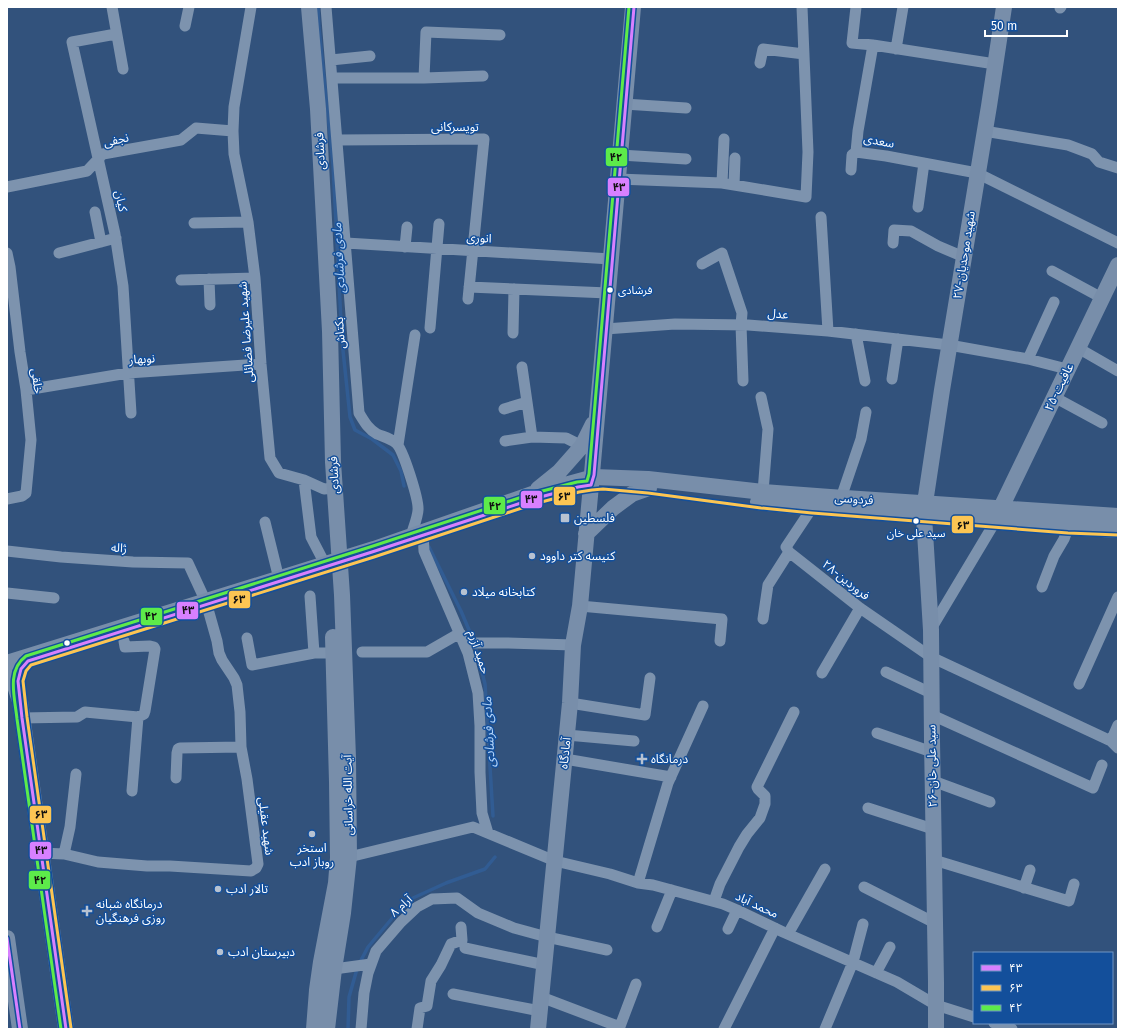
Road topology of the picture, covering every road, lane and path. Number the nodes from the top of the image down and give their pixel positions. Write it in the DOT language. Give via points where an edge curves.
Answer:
graph roads {
  1 [pos="112,7"];
  2 [pos="189,7"];
  3 [pos="251,7"];
  4 [pos="308,7"];
  5 [pos="326,7"];
  6 [pos="633,7"];
  7 [pos="802,7"];
  8 [pos="856,7"];
  9 [pos="903,7"];
  10 [pos="1004,7"];
  11 [pos="185,26"];
  12 [pos="116,34"];
  13 [pos="500,35"];
  14 [pos="873,45"];
  15 [pos="896,49"];
  16 [pos="804,54"];
  17 [pos="370,56"];
  18 [pos="330,60"];
  19 [pos="760,63"];
  20 [pos="995,64"];
  21 [pos="123,69"];
  22 [pos="482,76"];
  23 [pos="332,78"];
  24 [pos="424,78"];
  25 [pos="624,104"];
  26 [pos="686,108"];
  27 [pos="233,131"];
  28 [pos="984,131"];
  29 [pos="724,139"];
  30 [pos="337,140"];
  31 [pos="856,152"];
  32 [pos="620,155"];
  33 [pos="736,158"];
  34 [pos="98,159"];
  35 [pos="686,160"];
  36 [pos="924,163"];
  37 [pos="1118,168"];
  38 [pos="851,170"];
  39 [pos="978,173"];
  40 [pos="618,179"];
  41 [pos="722,182"];
  42 [pos="734,185"];
  43 [pos="7,187"];
  44 [pos="918,207"];
  45 [pos="95,212"];
  46 [pos="821,217"];
  47 [pos="248,222"];
  48 [pos="194,223"];
  49 [pos="439,224"];
  50 [pos="407,227"];
  51 [pos="116,238"];
  52 [pos="101,242"];
  53 [pos="346,243"];
  54 [pos="893,243"];
  55 [pos="1118,243"];
  56 [pos="405,247"];
  57 [pos="436,249"];
  58 [pos="472,251"];
  59 [pos="7,253"];
  60 [pos="59,253"];
  61 [pos="964,256"];
  62 [pos="611,259"];
  63 [pos="702,264"];
  64 [pos="1118,265"];
  65 [pos="1052,271"];
  66 [pos="256,278"];
  67 [pos="209,279"];
  68 [pos="181,280"];
  69 [pos="469,287"];
  70 [pos="514,289"];
  71 [pos="608,293"];
  72 [pos="468,298"];
  73 [pos="1102,298"];
  74 [pos="1054,302"];
  75 [pos="210,305"];
  76 [pos="740,325"];
  77 [pos="430,328"];
  78 [pos="605,329"];
  79 [pos="828,332"];
  80 [pos="513,333"];
  81 [pos="856,334"];
  82 [pos="416,335"];
  83 [pos="898,339"];
  84 [pos="949,345"];
  85 [pos="1078,348"];
  86 [pos="1028,359"];
  87 [pos="261,364"];
  88 [pos="522,367"];
  89 [pos="1064,368"];
  90 [pos="1118,371"];
  91 [pos="128,373"];
  92 [pos="892,379"];
  93 [pos="743,381"];
  94 [pos="866,381"];
  95 [pos="26,390"];
  96 [pos="761,397"];
  97 [pos="1054,398"];
  98 [pos="527,402"];
  99 [pos="504,409"];
  100 [pos="866,412"];
  101 [pos="131,413"];
  102 [pos="597,415"];
  103 [pos="1102,423"];
  104 [pos="532,437"];
  105 [pos="506,441"];
  106 [pos="398,445"];
  107 [pos="582,446"];
  108 [pos="304,480"];
  109 [pos="591,481"];
  110 [pos="334,488"];
  111 [pos="649,488"];
  112 [pos="763,492"];
  113 [pos="532,494"];
  114 [pos="841,498"];
  115 [pos="7,499"];
  116 [pos="812,508"];
  117 [pos="924,510"];
  118 [pos="998,515"];
  119 [pos="1118,516"];
  120 [pos="265,522"];
  121 [pos="1068,528"];
  122 [pos="1118,530"];
  123 [pos="417,534"];
  124 [pos="586,534"];
  125 [pos="7,550"];
  126 [pos="789,552"];
  127 [pos="331,562"];
  128 [pos="278,579"];
  129 [pos="1042,587"];
  130 [pos="7,593"];
  131 [pos="310,596"];
  132 [pos="1118,597"];
  133 [pos="54,598"];
  134 [pos="206,602"];
  135 [pos="580,606"];
  136 [pos="860,608"];
  137 [pos="763,619"];
  138 [pos="931,630"];
  139 [pos="460,633"];
  140 [pos="247,638"];
  141 [pos="124,641"];
  142 [pos="720,641"];
  143 [pos="464,643"];
  144 [pos="573,645"];
  145 [pos="362,652"];
  146 [pos="314,653"];
  147 [pos="333,653"];
  148 [pos="931,657"];
  149 [pos="7,663"];
  150 [pos="886,672"];
  151 [pos="822,673"];
  152 [pos="7,676"];
  153 [pos="650,678"];
  154 [pos="1079,684"];
  155 [pos="7,687"];
  156 [pos="931,693"];
  157 [pos="20,701"];
  158 [pos="570,703"];
  159 [pos="703,706"];
  160 [pos="794,712"];
  161 [pos="932,715"];
  162 [pos="138,717"];
  163 [pos="22,718"];
  164 [pos="1118,725"];
  165 [pos="878,733"];
  166 [pos="567,735"];
  167 [pos="634,741"];
  168 [pos="1114,744"];
  169 [pos="241,747"];
  170 [pos="932,752"];
  171 [pos="565,759"];
  172 [pos="1102,765"];
  173 [pos="76,774"];
  174 [pos="671,777"];
  175 [pos="176,778"];
  176 [pos="933,781"];
  177 [pos="343,782"];
  178 [pos="132,791"];
  179 [pos="990,802"];
  180 [pos="868,808"];
  181 [pos="933,829"];
  182 [pos="488,833"];
  183 [pos="41,853"];
  184 [pos="64,854"];
  185 [pos="349,857"];
  186 [pos="934,860"];
  187 [pos="555,861"];
  188 [pos="825,869"];
  189 [pos="1030,870"];
  190 [pos="638,883"];
  191 [pos="1074,884"];
  192 [pos="864,887"];
  193 [pos="1024,888"];
  194 [pos="672,890"];
  195 [pos="714,901"];
  196 [pos="737,910"];
  197 [pos="935,923"];
  198 [pos="863,924"];
  199 [pos="461,927"];
  200 [pos="657,927"];
  201 [pos="775,928"];
  202 [pos="728,929"];
  203 [pos="788,934"];
  204 [pos="7,938"];
  205 [pos="547,938"];
  206 [pos="890,947"];
  207 [pos="465,948"];
  208 [pos="606,950"];
  209 [pos="853,962"];
  210 [pos="371,964"];
  211 [pos="545,965"];
  212 [pos="334,969"];
  213 [pos="876,973"];
  214 [pos="636,984"];
  215 [pos="453,994"];
  216 [pos="541,1004"];
  217 [pos="936,1005"];
  218 [pos="973,1017"];
  219 [pos="997,1024"];
  220 [pos="620,1028"];
  221 [pos="20,1029"];
  222 [pos="66,1029"];
  223 [pos="314,1029"];
  224 [pos="327,1029"];
  225 [pos="361,1029"];
  226 [pos="417,1029"];
  227 [pos="538,1029"];
  228 [pos="724,1029"];
  229 [pos="825,1029"];
  230 [pos="936,1029"];
  231 [pos="1012,1029"];
  1 -- 12 [label="street"];
  2 -- 11 [label="street"];
  3 -- 27 [label="street" via="234,107"];
  4 -- 110 [label="main road, فرشادی" via="318,108 332,377"];
  5 -- 18 [label="street, بکتاش"];
  6 -- 25 [label="main road"];
  7 -- 16 [label="street"];
  8 -- 14 [label="street" via="852,43"];
  9 -- 15 [label="street"];
  10 -- 20 [label="main road, ۲۷-شهید موحدیان"];
  12 -- 21 [label="street"];
  12 -- 34 [label="street, کیان" via="72,42"];
  13 -- 24 [label="street" via="426,32"];
  14 -- 15 [label="street"];
  14 -- 31 [label="street, سعدی"];
  15 -- 20 [label="street"];
  16 -- 19 [label="street" via="763,49"];
  16 -- 42 [label="street" via="808,152 806,197"];
  17 -- 18 [label="street"];
  18 -- 23 [label="street, بکتاش"];
  20 -- 28 [label="main road, ۲۷-شهید موحدیان"];
  22 -- 24 [label="street"];
  23 -- 24 [label="street"];
  23 -- 30 [label="street, بکتاش"];
  25 -- 26 [label="street"];
  25 -- 32 [label="main road"];
  27 -- 34 [label="street, نجفی" via="196,128 181,140 103,154"];
  27 -- 47 [label="street, شهید علیرضا فضائلی" via="234,154"];
  28 -- 37 [label="street" via="1068,145 1092,154 1099,162"];
  28 -- 39 [label="main road, ۲۷-شهید موحدیان"];
  29 -- 41 [label="street"];
  30 -- 53 [label="street, بکتاش"];
  30 -- 58 [label="street, تویسرکانی" via="484,139"];
  31 -- 36 [label="street, سعدی"];
  31 -- 38 [label="street" via="852,156"];
  32 -- 35 [label="street"];
  32 -- 40 [label="main road"];
  33 -- 42 [label="street"];
  34 -- 43 [label="street, نجفی" via="88,171"];
  34 -- 51 [label="street, کیان"];
  36 -- 39 [label="street, سعدی"];
  36 -- 44 [label="street"];
  39 -- 55 [label="street, سعدی"];
  39 -- 61 [label="main road, ۲۷-شهید موحدیان"];
  40 -- 41 [label="street"];
  40 -- 62 [label="main road"];
  41 -- 42 [label="street"];
  45 -- 52 [label="street"];
  46 -- 79 [label="street"];
  47 -- 48 [label="street"];
  47 -- 66 [label="street, شهید علیرضا فضائلی"];
  49 -- 57 [label="street"];
  50 -- 56 [label="street"];
  51 -- 52 [label="street"];
  51 -- 91 [label="street, کیان" via="123,286"];
  52 -- 60 [label="street"];
  53 -- 56 [label="street, انوری"];
  53 -- 106 [label="street, بکتاش" via="359,413 367,426"];
  54 -- 61 [label="street" via="894,230 911,231 938,246"];
  56 -- 57 [label="street, انوری"];
  57 -- 58 [label="street, انوری"];
  57 -- 77 [label="street"];
  58 -- 62 [label="street, انوری"];
  58 -- 69 [label="street"];
  59 -- 95 [label="street, خلقی"];
  61 -- 84 [label="main road, ۲۷-شهید موحدیان"];
  62 -- 71 [label="main road"];
  63 -- 76 [label="street" via="722,253 742,313"];
  64 -- 73 [label="main road, ۲۵-عافیت"];
  65 -- 73 [label="street"];
  66 -- 67 [label="street"];
  66 -- 87 [label="street, شهید علیرضا فضائلی"];
  67 -- 68 [label="street"];
  67 -- 75 [label="street"];
  69 -- 70 [label="street"];
  69 -- 72 [label="street"];
  70 -- 71 [label="street"];
  70 -- 80 [label="street"];
  71 -- 78 [label="main road"];
  73 -- 85 [label="main road, ۲۵-عافیت"];
  74 -- 86 [label="street"];
  76 -- 78 [label="street, عدل" via="675,324"];
  76 -- 79 [label="street, عدل"];
  76 -- 93 [label="street"];
  78 -- 102 [label="main road"];
  79 -- 81 [label="street, عدل"];
  81 -- 83 [label="street, عدل"];
  81 -- 94 [label="street"];
  82 -- 106 [label="street"];
  83 -- 84 [label="street, عدل"];
  83 -- 92 [label="street"];
  84 -- 86 [label="street, عدل"];
  84 -- 117 [label="main road, ۲۷-شهید موحدیان"];
  85 -- 90 [label="street"];
  85 -- 97 [label="main road, ۲۵-عافیت"];
  86 -- 89 [label="street, عدل"];
  87 -- 91 [label="street, نوبهار"];
  87 -- 108 [label="street, شهید علیرضا فضائلی" via="270,458 279,473"];
  88 -- 98 [label="street"];
  91 -- 95 [label="street, نوبهار"];
  91 -- 101 [label="street, کیان"];
  95 -- 115 [label="street, خلقی" via="31,440 26,493"];
  96 -- 112 [label="street" via="768,429"];
  97 -- 103 [label="street"];
  97 -- 118 [label="main road, ۲۵-عافیت"];
  98 -- 99 [label="street"];
  98 -- 104 [label="street"];
  100 -- 114 [label="street" via="861,439"];
  102 -- 107 [label="main road"];
  102 -- 109 [label="main road"];
  104 -- 105 [label="street"];
  104 -- 107 [label="street" via="566,438"];
  106 -- 123 [label="street" via="411,478 418,509"];
  107 -- 113 [label="main road" via="559,472"];
  108 -- 110 [label="street, شهید علیرضا فضائلی" via="324,489"];
  108 -- 127 [label="street" via="311,537"];
  109 -- 111 [label="main road, فردوسی"];
  109 -- 112 [label="main road, فردوسی" via="604,477 648,479"];
  109 -- 113 [label="main road"];
  109 -- 124 [label="main road, آمادگاه"];
  110 -- 127 [label="main road, فرشادی"];
  111 -- 116 [label="main road, فردوسی"];
  111 -- 124 [label="main road" via="632,494"];
  112 -- 114 [label="main road, فردوسی"];
  113 -- 123 [label="main road"];
  114 -- 117 [label="main road, فردوسی"];
  116 -- 117 [label="main road, فردوسی"];
  116 -- 126 [label="street" via="786,547"];
  117 -- 118 [label="main road, فردوسی"];
  117 -- 138 [label="main road, ۲۶-سید علی خان"];
  118 -- 119 [label="main road, فردوسی"];
  118 -- 121 [label="main road, فردوسی"];
  118 -- 138 [label="street"];
  120 -- 128 [label="street"];
  121 -- 122 [label="main road, فردوسی"];
  121 -- 129 [label="street"];
  123 -- 127 [label="main road"];
  123 -- 139 [label="street, حمید آزرم"];
  124 -- 135 [label="main road, آمادگاه"];
  125 -- 134 [label="street, ژاله" via="61,557 188,563"];
  126 -- 136 [label="street, ۲۸-فروردین"];
  126 -- 137 [label="street" via="768,585"];
  127 -- 128 [label="main road"];
  127 -- 147 [label="main road, آیت الله خراسانی"];
  127 -- 177 [label="main road, آیت الله خراسانی" via="343,609"];
  128 -- 134 [label="main road"];
  130 -- 133 [label="street"];
  131 -- 146 [label="street"];
  132 -- 154 [label="street"];
  134 -- 149 [label="main road"];
  134 -- 169 [label="street, شهید عقیلی" via="219,653 237,685"];
  135 -- 142 [label="street" via="722,619"];
  135 -- 144 [label="main road, آمادگاه"];
  136 -- 148 [label="street, ۲۸-فروردین"];
  136 -- 151 [label="street"];
  138 -- 148 [label="main road, ۲۶-سید علی خان"];
  139 -- 143 [label="street, حمید آزرم"];
  139 -- 145 [label="street" via="427,652"];
  140 -- 146 [label="street" via="252,664"];
  141 -- 162 [label="street" via="125,647 150,646 155,649 145,711"];
  143 -- 144 [label="street"];
  143 -- 182 [label="street, حمید آزرم" via="478,693 482,813"];
  144 -- 158 [label="main road, آمادگاه"];
  146 -- 147 [label="street"];
  147 -- 177 [label="main road, آیت الله خراسانی"];
  148 -- 156 [label="main road, ۲۶-سید علی خان"];
  148 -- 168 [label="street, ۲۸-فروردین"];
  150 -- 156 [label="street"];
  152 -- 157 [label="main road" via="15,686"];
  153 -- 158 [label="street" via="645,715"];
  155 -- 157 [label="main road"];
  156 -- 161 [label="main road, ۲۶-سید علی خان"];
  157 -- 163 [label="main road"];
  158 -- 166 [label="main road, آمادگاه"];
  159 -- 174 [label="street"];
  160 -- 195 [label="street" via="757,787 765,796 760,818 739,847"];
  161 -- 170 [label="main road, ۲۶-سید علی خان"];
  161 -- 172 [label="street" via="1093,788"];
  162 -- 163 [label="street" via="85,712 77,717"];
  162 -- 178 [label="street"];
  163 -- 183 [label="main road"];
  164 -- 168 [label="street"];
  165 -- 170 [label="street"];
  166 -- 167 [label="street"];
  166 -- 171 [label="main road, آمادگاه"];
  169 -- 175 [label="street" via="180,748 177,752"];
  169 -- 184 [label="street, شهید عقیلی" via="258,864 256,868 251,871 140,866 98,862"];
  170 -- 176 [label="main road, ۲۶-سید علی خان"];
  171 -- 174 [label="street"];
  171 -- 187 [label="main road, آمادگاه"];
  173 -- 184 [label="street"];
  174 -- 190 [label="street"];
  176 -- 179 [label="street"];
  176 -- 181 [label="main road, ۲۶-سید علی خان"];
  177 -- 185 [label="main road, آیت الله خراسانی"];
  177 -- 223 [label="main road, آیت الله خراسانی" via="337,870 321,962"];
  180 -- 181 [label="street"];
  181 -- 186 [label="main road, ۲۶-سید علی خان"];
  182 -- 185 [label="street, محمد آباد" via="472,827"];
  182 -- 187 [label="street, محمد آباد"];
  183 -- 184 [label="street, شهید عقیلی"];
  183 -- 222 [label="main road"];
  185 -- 212 [label="main road, آیت الله خراسانی"];
  186 -- 193 [label="street"];
  186 -- 197 [label="main road, ۲۶-سید علی خان"];
  187 -- 190 [label="street, محمد آباد"];
  187 -- 205 [label="main road, آمادگاه"];
  188 -- 203 [label="street"];
  189 -- 193 [label="street"];
  190 -- 194 [label="street, محمد آباد"];
  191 -- 193 [label="street" via="1069,901"];
  192 -- 197 [label="street"];
  194 -- 195 [label="street, محمد آباد"];
  194 -- 200 [label="street"];
  195 -- 196 [label="street, محمد آباد"];
  196 -- 201 [label="street, محمد آباد"];
  196 -- 202 [label="street"];
  197 -- 217 [label="main road, ۲۶-سید علی خان"];
  198 -- 209 [label="street"];
  199 -- 226 [label="street" via="462,940 451,944 431,981 427,1006 420,1008"];
  201 -- 203 [label="street, محمد آباد"];
  201 -- 228 [label="street"];
  203 -- 209 [label="street, محمد آباد"];
  204 -- 221 [label="main road"];
  205 -- 208 [label="street, ۸ آرام"];
  205 -- 210 [label="street, ۸ آرام" via="478,913 457,898 432,899 417,907 401,922 376,951"];
  205 -- 211 [label="main road, آمادگاه"];
  206 -- 213 [label="street"];
  207 -- 211 [label="street"];
  209 -- 213 [label="street, محمد آباد"];
  209 -- 229 [label="street"];
  210 -- 212 [label="street"];
  210 -- 225 [label="street, ۸ آرام" via="364,993"];
  211 -- 216 [label="main road, آمادگاه"];
  212 -- 224 [label="main road, آیت الله خراسانی"];
  213 -- 217 [label="street, محمد آباد"];
  214 -- 220 [label="street"];
  215 -- 216 [label="street"];
  216 -- 220 [label="street"];
  216 -- 227 [label="main road, آمادگاه"];
  217 -- 218 [label="street, محمد آباد"];
  217 -- 230 [label="main road, ۲۶-سید علی خان"];
  219 -- 231 [label="street"];
}
